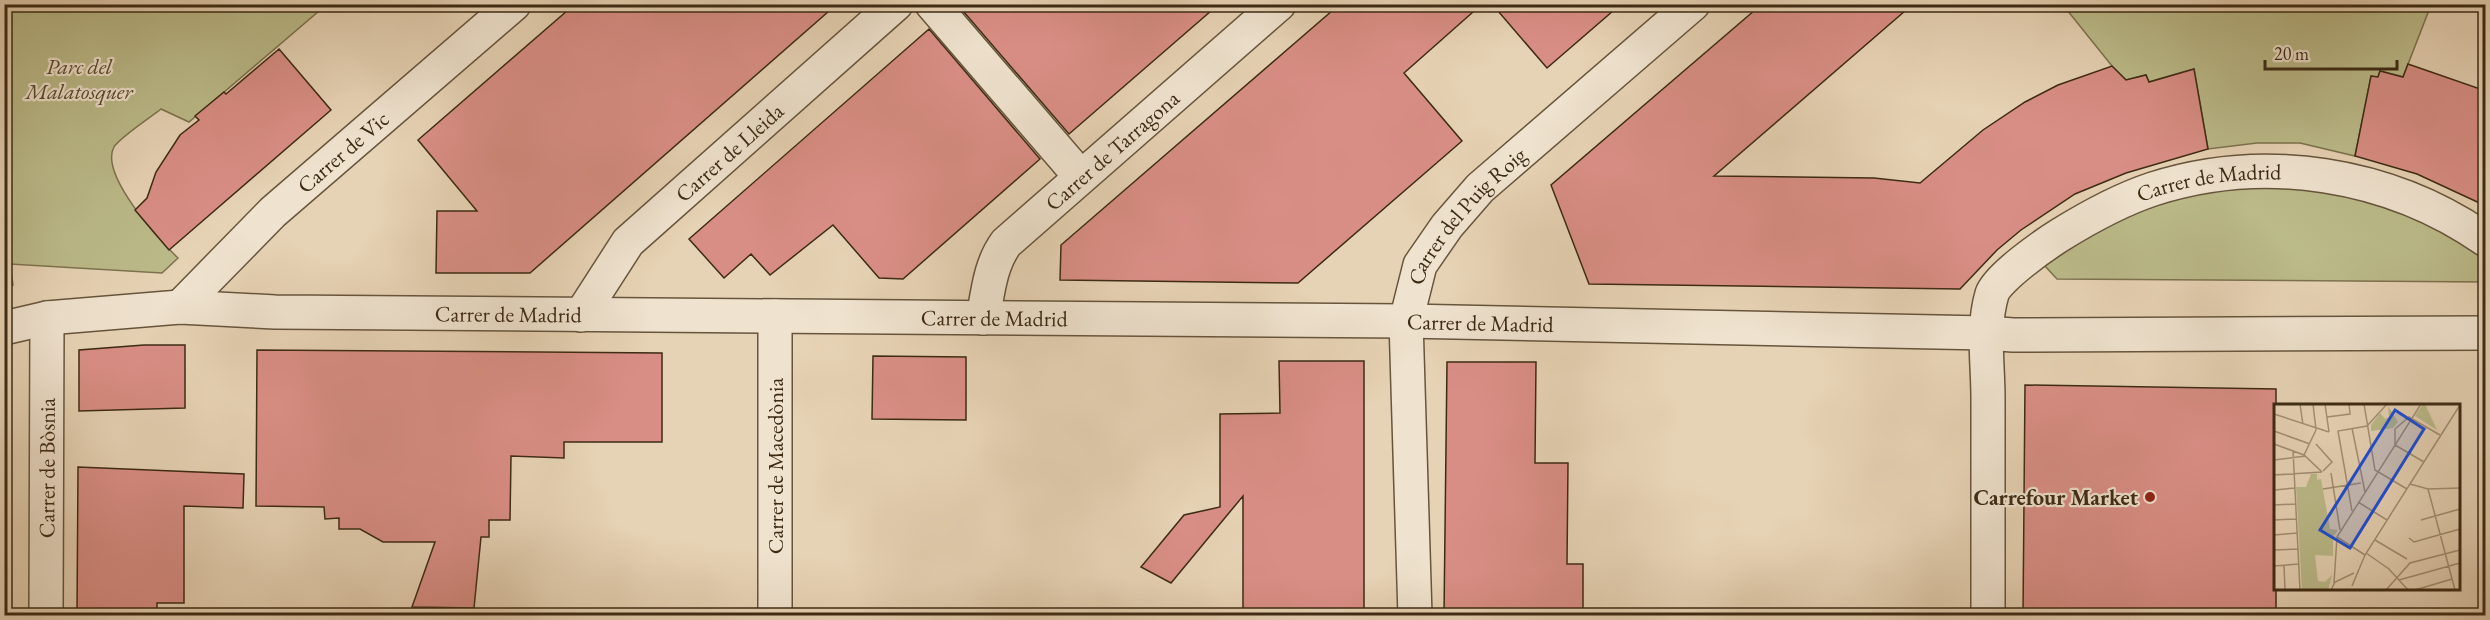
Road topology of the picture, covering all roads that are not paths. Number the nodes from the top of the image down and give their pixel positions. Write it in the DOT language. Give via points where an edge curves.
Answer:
graph roads {
  1 [pos="514,4"];
  2 [pos="896,4"];
  3 [pos="932,4"];
  4 [pos="1279,4"];
  5 [pos="1693,4"];
  6 [pos="1080,176"];
  7 [pos="2486,240"];
  8 [pos="180,307"];
  9 [pos="581,315"];
  10 [pos="775,316"];
  11 [pos="47,318"];
  12 [pos="983,318"];
  13 [pos="1406,321"];
  14 [pos="4,328"];
  15 [pos="1986,333"];
  16 [pos="2486,333"];
  17 [pos="46,615"];
  18 [pos="775,615"];
  19 [pos="1414,615"];
  20 [pos="1988,615"];
  1 -- 8 [label="street, Carrer de Vic" via="273,212"];
  2 -- 9 [label="street, Carrer de Lleida" via="628,242"];
  3 -- 6 [label="street"];
  4 -- 6 [label="street, Carrer de Tarragona"];
  5 -- 13 [label="street, Carrer del Puig Roig" via="1480,188 1420,265"];
  6 -- 12 [label="street, Carrer de Tarragona" via="1002,249 991,275"];
  7 -- 15 [label="street, Carrer de Madrid" via="2439,211 2402,195 2332,176 2254,172 2181,181 2116,204 2041,247 2014,268 1992,291"];
  8 -- 9 [label="street, Carrer de Madrid" via="275,312"];
  8 -- 11 [label="street, Carrer de Madrid"];
  9 -- 10 [label="street, Carrer de Madrid"];
  10 -- 12 [label="street, Carrer de Madrid"];
  10 -- 18 [label="street, Carrer de Macedònia"];
  11 -- 14 [label="street, Carrer de Madrid"];
  11 -- 17 [label="street, Carrer de Bòsnia"];
  12 -- 13 [label="street, Carrer de Madrid"];
  13 -- 15 [label="street, Carrer de Madrid"];
  13 -- 19 [label="street, Carrer del Puig Roig"];
  15 -- 16 [label="street, Carrer de Madrid"];
  15 -- 20 [label="street"];
}
